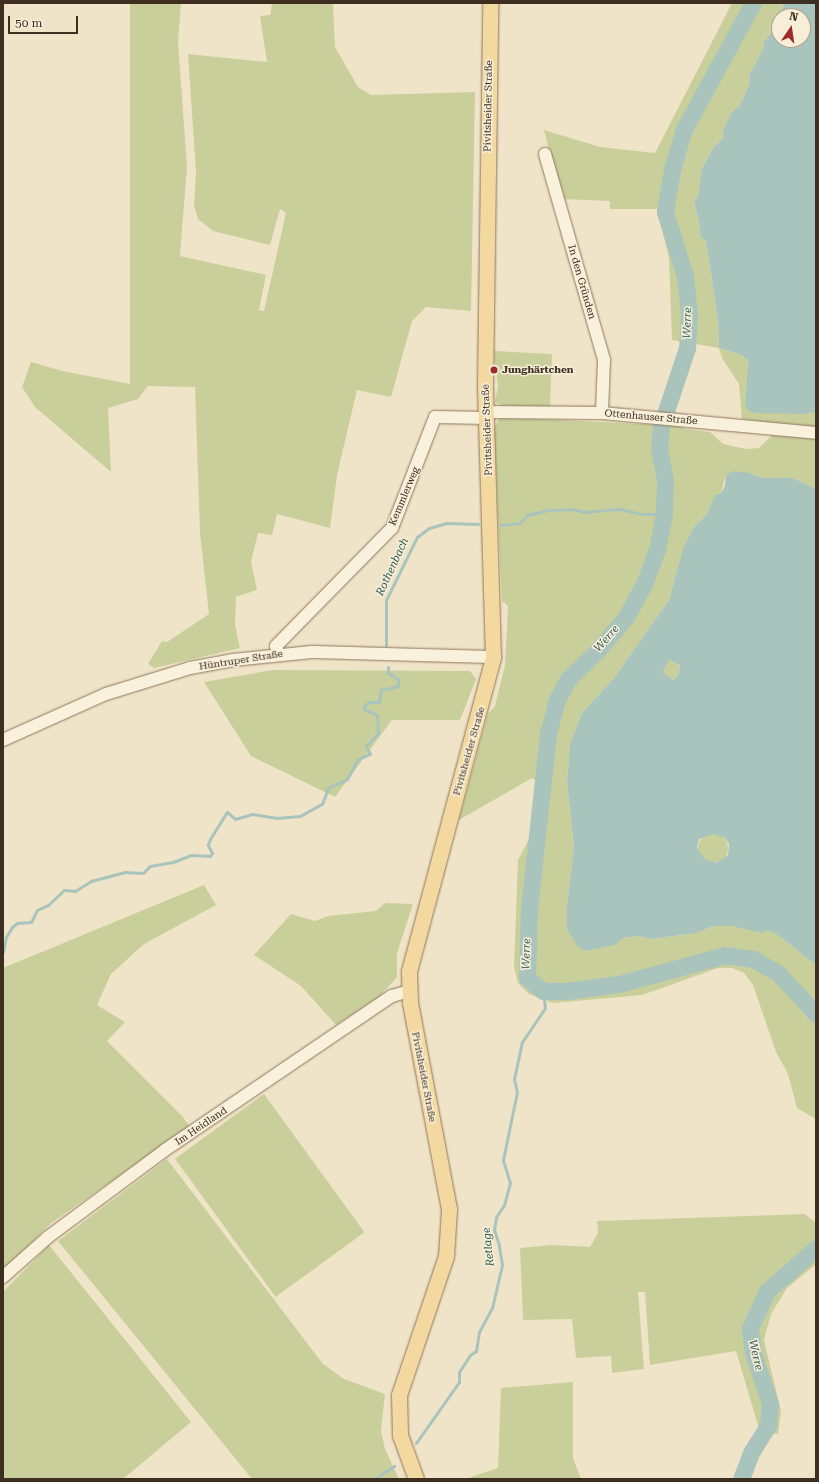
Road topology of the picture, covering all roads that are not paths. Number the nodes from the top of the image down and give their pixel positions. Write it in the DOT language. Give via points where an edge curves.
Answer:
graph roads {
  1 [pos="490,3"];
  2 [pos="545,154"];
  3 [pos="602,412"];
  4 [pos="487,415"];
  5 [pos="816,433"];
  6 [pos="278,654"];
  7 [pos="493,657"];
  8 [pos="3,740"];
  9 [pos="409,991"];
  10 [pos="3,1277"];
  11 [pos="416,1479"];
  1 -- 4 [label="main road, Pivitsheider Straße"];
  2 -- 3 [label="street, In den Gründen" via="604,360"];
  3 -- 4 [label="street, Ottenhauser Straße"];
  3 -- 5 [label="street, Ottenhauser Straße"];
  4 -- 6 [label="street, Kemmlerweg" via="435,417 392,528 276,646"];
  4 -- 7 [label="main road, Pivitsheider Straße"];
  6 -- 7 [label="street, Hüntruper Straße" via="319,652"];
  6 -- 8 [label="street, Hüntruper Straße" via="204,666 142,682 83,703"];
  7 -- 9 [label="main road, Pivitsheider Straße" via="414,950"];
  9 -- 10 [label="street, Im Heidland" via="392,996 165,1150 48,1237"];
  9 -- 11 [label="main road, Pivitsheider Straße" via="449,1209 446,1256 399,1395 400,1435"];
}
